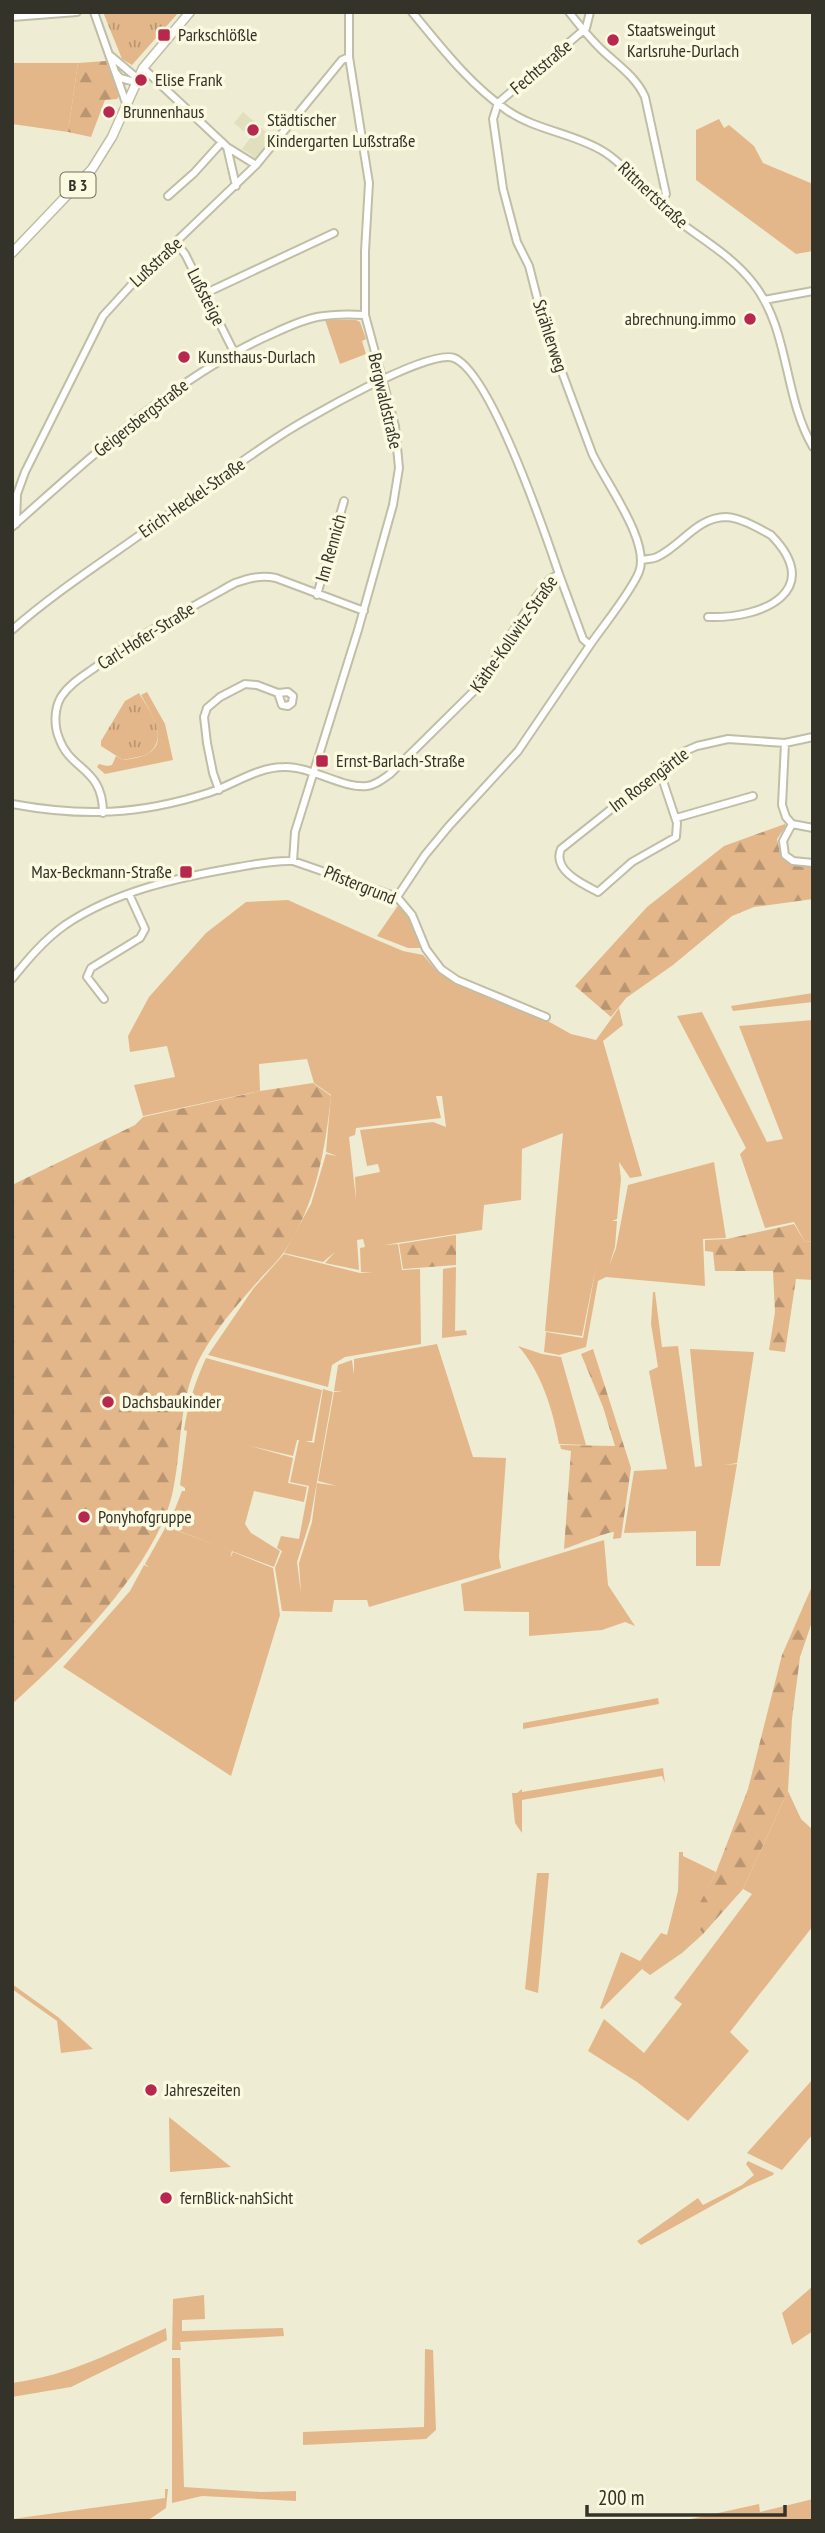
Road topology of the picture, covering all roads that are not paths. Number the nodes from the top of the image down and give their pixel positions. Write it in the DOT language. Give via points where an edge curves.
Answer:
graph roads {
  1 [pos="77,12"];
  2 [pos="94,12"];
  3 [pos="190,12"];
  4 [pos="349,12"];
  5 [pos="412,12"];
  6 [pos="569,12"];
  7 [pos="590,12"];
  8 [pos="12,17"];
  9 [pos="584,31"];
  10 [pos="110,55"];
  11 [pos="349,57"];
  12 [pos="143,68"];
  13 [pos="115,71"];
  14 [pos="136,80"];
  15 [pos="126,103"];
  16 [pos="498,103"];
  17 [pos="225,144"];
  18 [pos="256,165"];
  19 [pos="236,186"];
  20 [pos="168,196"];
  21 [pos="660,207"];
  22 [pos="334,233"];
  23 [pos="176,243"];
  24 [pos="12,253"];
  25 [pos="813,291"];
  26 [pos="204,294"];
  27 [pos="764,300"];
  28 [pos="365,315"];
  29 [pos="234,352"];
  30 [pos="382,380"];
  31 [pos="813,447"];
  32 [pos="344,501"];
  33 [pos="18,504"];
  34 [pos="32,509"];
  35 [pos="14,525"];
  36 [pos="789,547"];
  37 [pos="641,560"];
  38 [pos="559,574"];
  39 [pos="317,595"];
  40 [pos="786,604"];
  41 [pos="364,611"];
  42 [pos="708,617"];
  43 [pos="12,630"];
  44 [pos="590,645"];
  45 [pos="278,693"];
  46 [pos="813,737"];
  47 [pos="785,743"];
  48 [pos="315,772"];
  49 [pos="660,772"];
  50 [pos="219,790"];
  51 [pos="753,796"];
  52 [pos="12,804"];
  53 [pos="103,813"];
  54 [pos="676,818"];
  55 [pos="792,824"];
  56 [pos="813,828"];
  57 [pos="293,861"];
  58 [pos="813,863"];
  59 [pos="129,894"];
  60 [pos="397,897"];
  61 [pos="12,979"];
  62 [pos="104,999"];
  63 [pos="546,1017"];
  1 -- 8 [label="street"];
  2 -- 10 [label="street"];
  3 -- 12 [label="main road, B 3"];
  4 -- 11 [label="street, Bergwaldstraße"];
  5 -- 16 [label="street, Rittnertstraße" via="461,69"];
  6 -- 9 [label="street"];
  7 -- 9 [label="street"];
  9 -- 16 [label="street, Fechtstraße"];
  9 -- 21 [label="street" via="630,75 645,97 666,194"];
  10 -- 13 [label="street"];
  10 -- 14 [label="street"];
  11 -- 18 [label="street, Lußstraße"];
  11 -- 28 [label="street, Bergwaldstraße" via="369,183"];
  12 -- 14 [label="main road, B 3"];
  12 -- 17 [label="street"];
  13 -- 14 [label="street" via="120,78"];
  13 -- 15 [label="street"];
  14 -- 15 [label="main road, B 3"];
  15 -- 24 [label="main road, B 3" via="92,169"];
  16 -- 21 [label="street, Rittnertstraße" via="522,119 600,150"];
  16 -- 37 [label="street, Strählerweg" via="493,119 495,140 517,242 587,442 629,521"];
  17 -- 18 [label="street"];
  17 -- 19 [label="street"];
  17 -- 20 [label="street"];
  18 -- 19 [label="street, Lußstraße"];
  19 -- 23 [label="street, Lußstraße"];
  21 -- 27 [label="street, Rittnertstraße" via="735,264"];
  22 -- 26 [label="street"];
  23 -- 26 [label="street, Lußsteige"];
  23 -- 33 [label="street, Lußstraße" via="103,316 25,472"];
  25 -- 27 [label="street"];
  26 -- 29 [label="street, Lußsteige"];
  27 -- 31 [label="street, Rittnertstraße" via="781,344 800,421"];
  28 -- 29 [label="street, Geigersbergstraße" via="307,320"];
  28 -- 30 [label="street, Bergwaldstraße"];
  29 -- 34 [label="street, Geigersbergstraße" via="193,377"];
  30 -- 38 [label="street, Käthe-Kollwitz-Straße" via="438,357 454,358 469,370 482,386 515,457"];
  30 -- 41 [label="street, Bergwaldstraße" via="395,426 398,481"];
  30 -- 43 [label="street, Erich-Heckel-Straße" via="277,437"];
  32 -- 39 [label="street, Im Rennich"];
  33 -- 34 [label="street"];
  33 -- 35 [label="street, Lußstraße"];
  34 -- 35 [label="street, Geigersbergstraße"];
  36 -- 37 [label="street" via="727,517 704,523 657,558"];
  37 -- 44 [label="street" via="636,578"];
  38 -- 44 [label="street" via="583,639"];
  38 -- 48 [label="street, Käthe-Kollwitz-Straße" via="530,605 476,689 390,774 374,785 362,786"];
  39 -- 41 [label="street, Carl-Hofer-Straße"];
  39 -- 53 [label="street, Carl-Hofer-Straße" via="264,576 235,583 149,631 75,681 61,697 55,724 65,751 98,786"];
  40 -- 42 [label="street" via="727,618"];
  41 -- 48 [label="street, Bergwaldstraße"];
  44 -- 60 [label="street" via="518,751 449,825"];
  45 -- 50 [label="street" via="245,684 207,708 205,729"];
  46 -- 47 [label="street, Im Rosengärtle"];
  47 -- 49 [label="street, Im Rosengärtle" via="711,741 683,752"];
  47 -- 55 [label="street" via="782,805"];
  48 -- 50 [label="street" via="272,768"];
  48 -- 57 [label="street, Bergwaldstraße" via="295,832"];
  49 -- 54 [label="street"];
  49 -- 54 [label="street, Im Rosengärtle" via="564,845 558,856 565,870 598,892 632,862 674,840"];
  50 -- 53 [label="street" via="160,807"];
  51 -- 54 [label="street"];
  52 -- 53 [label="street"];
  55 -- 56 [label="street"];
  55 -- 58 [label="street" via="783,841 785,855 793,861"];
  57 -- 59 [label="street" via="213,871"];
  57 -- 60 [label="street, Pfistergrund"];
  59 -- 61 [label="street" via="64,926"];
  59 -- 62 [label="street" via="145,929 140,937 91,968 87,977"];
  60 -- 63 [label="street, Pfistergrund" via="441,969"];
}
